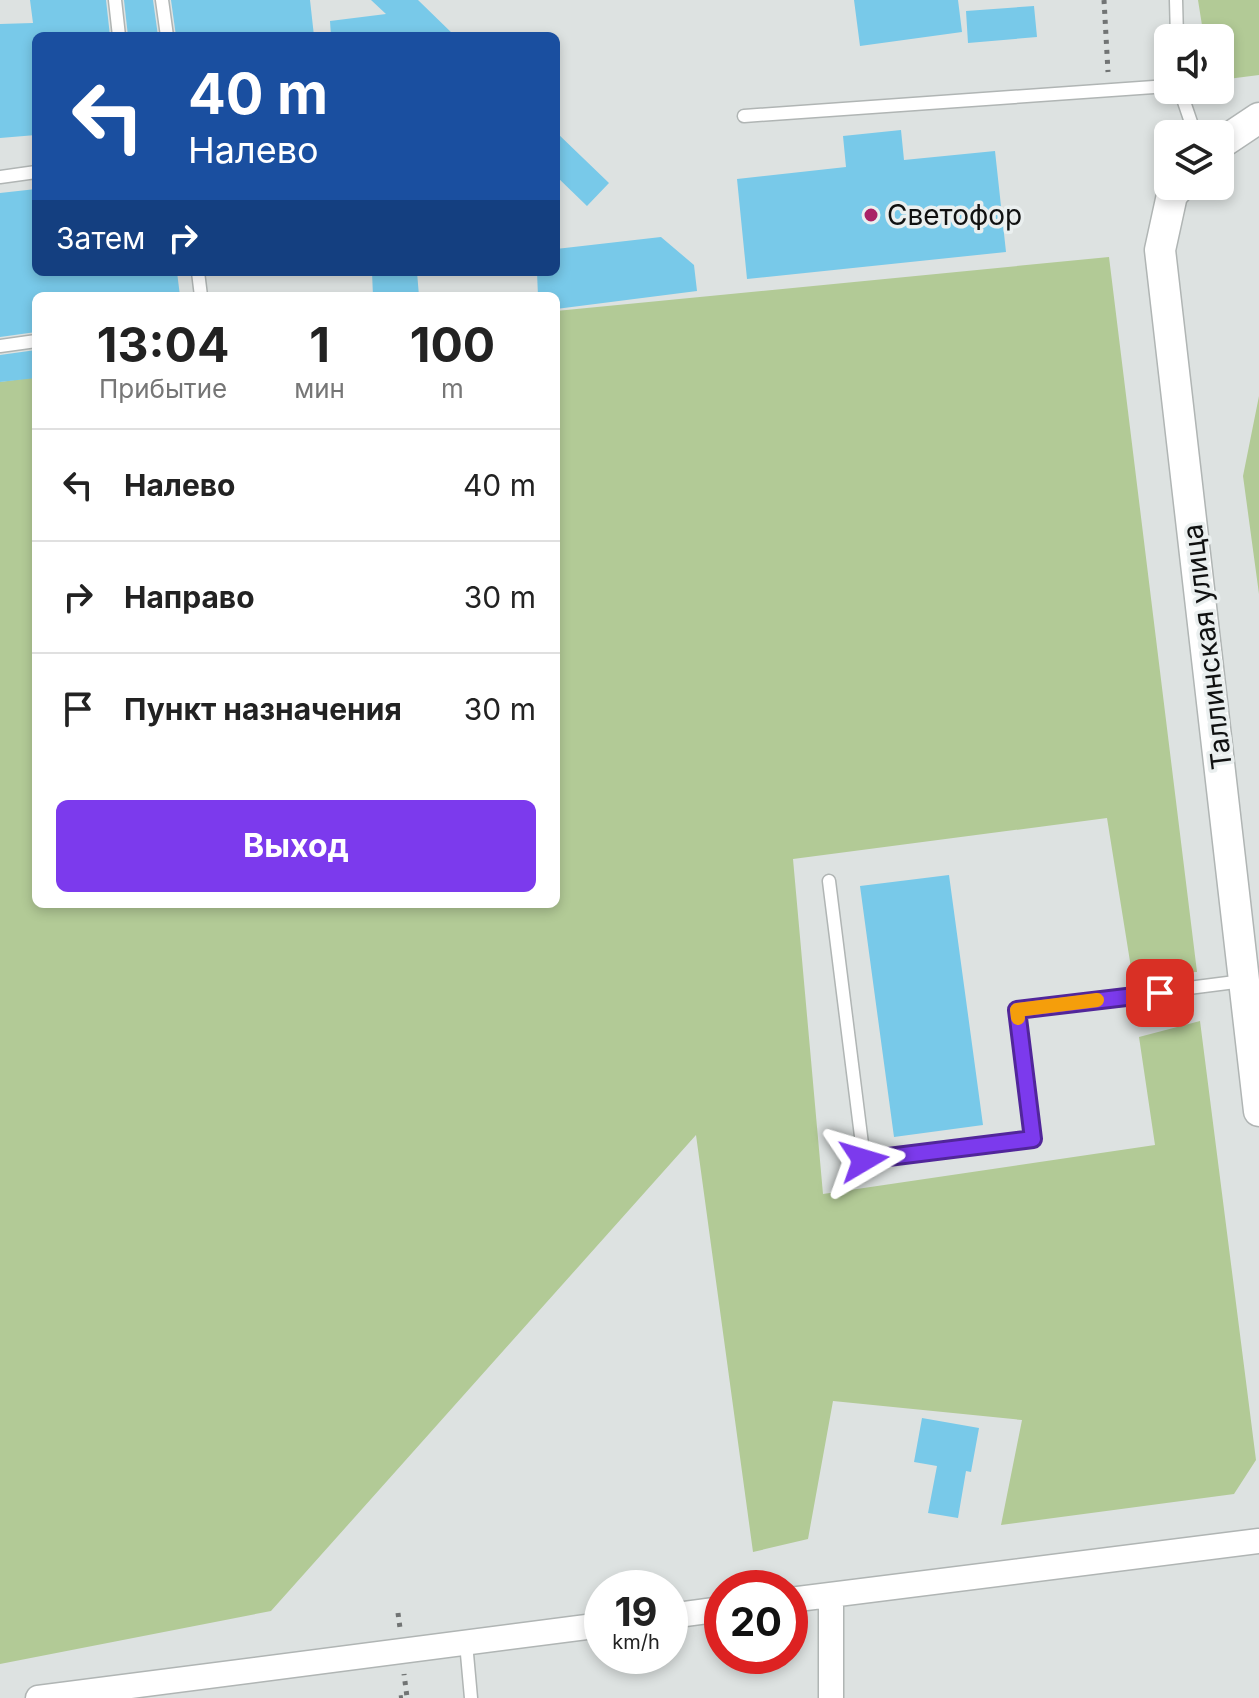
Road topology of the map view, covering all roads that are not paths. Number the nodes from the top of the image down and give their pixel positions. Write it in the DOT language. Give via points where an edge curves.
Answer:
graph roads {
  1 [pos="115,0"];
  2 [pos="162,0"];
  3 [pos="1176,0"];
  4 [pos="1177,24"];
  5 [pos="119,32"];
  6 [pos="166,32"];
  7 [pos="1154,87"];
  8 [pos="744,116"];
  9 [pos="1259,118"];
  10 [pos="1234,135"];
  11 [pos="32,173"];
  12 [pos="0,177"];
  13 [pos="1171,200"];
  14 [pos="32,342"];
  15 [pos="0,346"];
  16 [pos="829,881"];
  17 [pos="1246,981"];
  18 [pos="1259,1111"];
  19 [pos="1259,1541"];
  20 [pos="831,1595"];
  21 [pos="808,1598"];
  22 [pos="584,1627"];
  23 [pos="466,1643"];
  24 [pos="109,1693"];
  25 [pos="38,1698"];
  26 [pos="471,1698"];
  27 [pos="831,1698"];
  1 -- 5 [label="lane"];
  2 -- 6 [label="lane"];
  3 -- 4 [label="lane"];
  7 -- 8 [label="lane"];
  9 -- 10 [label="street"];
  11 -- 12 [label="lane"];
  13 -- 17 [label="street, Таллинская улица" via="1160,250"];
  14 -- 15 [label="lane"];
  16 -- 17 [label="lane" via="864,1160 1033,1139 1017,1010"];
  17 -- 18 [label="street, Таллинская улица"];
  19 -- 20 [label="street"];
  20 -- 21 [label="street"];
  20 -- 27 [label="street"];
  22 -- 23 [label="street"];
  23 -- 24 [label="street"];
  23 -- 26 [label="lane"];
  24 -- 25 [label="street"];
}
